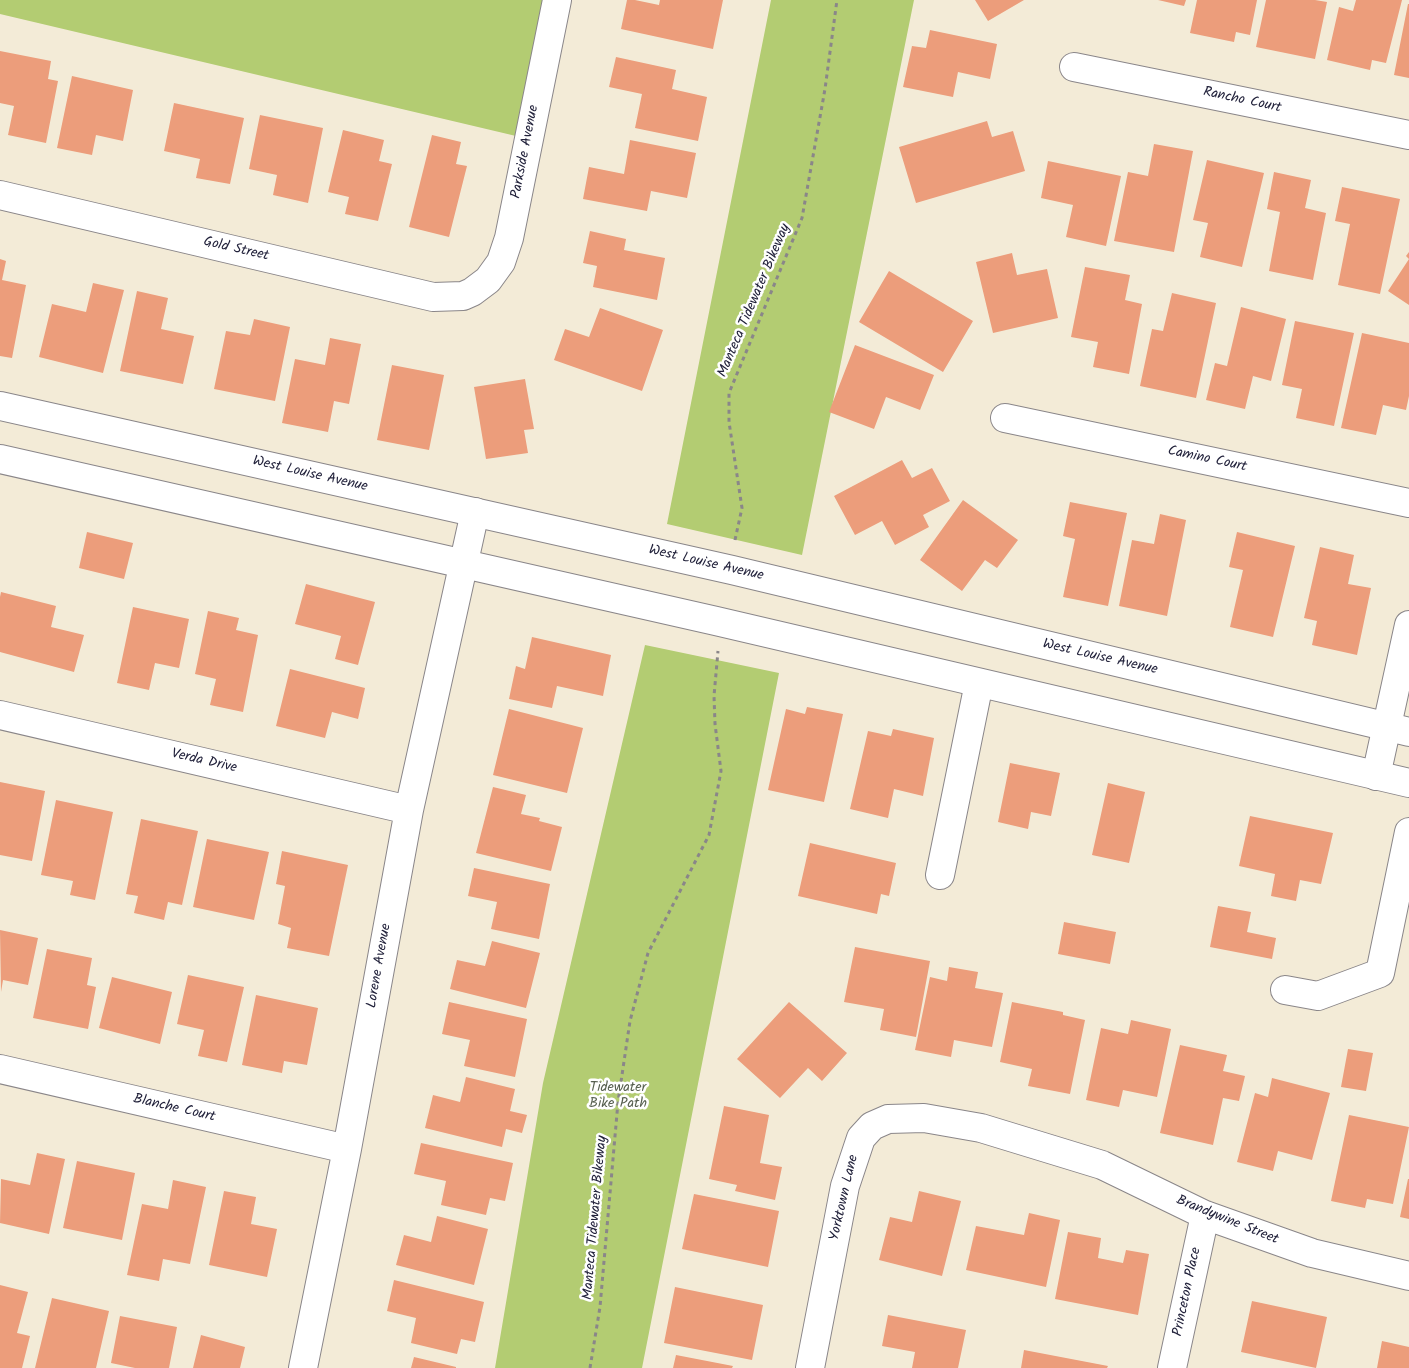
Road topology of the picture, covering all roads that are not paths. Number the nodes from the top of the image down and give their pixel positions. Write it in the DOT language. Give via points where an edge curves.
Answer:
graph roads {
  1 [pos="557,0"];
  2 [pos="1074,67"];
  3 [pos="1409,136"];
  4 [pos="0,194"];
  5 [pos="472,292"];
  6 [pos="0,406"];
  7 [pos="1005,418"];
  8 [pos="0,459"];
  9 [pos="1409,502"];
  10 [pos="475,512"];
  11 [pos="464,565"];
  12 [pos="1409,626"];
  13 [pos="979,683"];
  14 [pos="0,715"];
  15 [pos="1398,729"];
  16 [pos="1376,776"];
  17 [pos="1409,783"];
  18 [pos="409,810"];
  19 [pos="1409,832"];
  20 [pos="940,875"];
  21 [pos="1285,990"];
  22 [pos="0,1069"];
  23 [pos="347,1148"];
  24 [pos="1052,1150"];
  25 [pos="1205,1216"];
  26 [pos="1409,1276"];
  27 [pos="303,1368"];
  28 [pos="810,1368"];
  29 [pos="1172,1368"];
  1 -- 5 [label="street, Parkside Avenue" via="509,238 500,262 488,280"];
  2 -- 3 [label="street, Rancho Court"];
  4 -- 5 [label="street, Gold Street" via="432,296 463,296"];
  6 -- 10 [label="street, West Louise Avenue"];
  7 -- 9 [label="street, Camino Court"];
  8 -- 11 [label="street"];
  10 -- 11 [label="street, Lorene Avenue"];
  10 -- 15 [label="street, West Louise Avenue"];
  11 -- 13 [label="street"];
  11 -- 18 [label="street, Lorene Avenue"];
  12 -- 15 [label="street"];
  13 -- 16 [label="street"];
  13 -- 20 [label="street"];
  14 -- 18 [label="street, Verda Drive"];
  15 -- 16 [label="street"];
  16 -- 17 [label="street"];
  18 -- 23 [label="street, Lorene Avenue"];
  19 -- 21 [label="street" via="1380,973 1318,996"];
  22 -- 23 [label="street, Blanche Court"];
  23 -- 27 [label="street, Lorene Avenue"];
  24 -- 25 [label="street, Brandywine Street" via="1102,1165"];
  24 -- 28 [label="street, Yorktown Lane" via="982,1128 924,1118 888,1119 872,1126 861,1138 845,1186"];
  25 -- 26 [label="street, Brandywine Street" via="1312,1253"];
  25 -- 29 [label="street, Princeton Place"];
}
